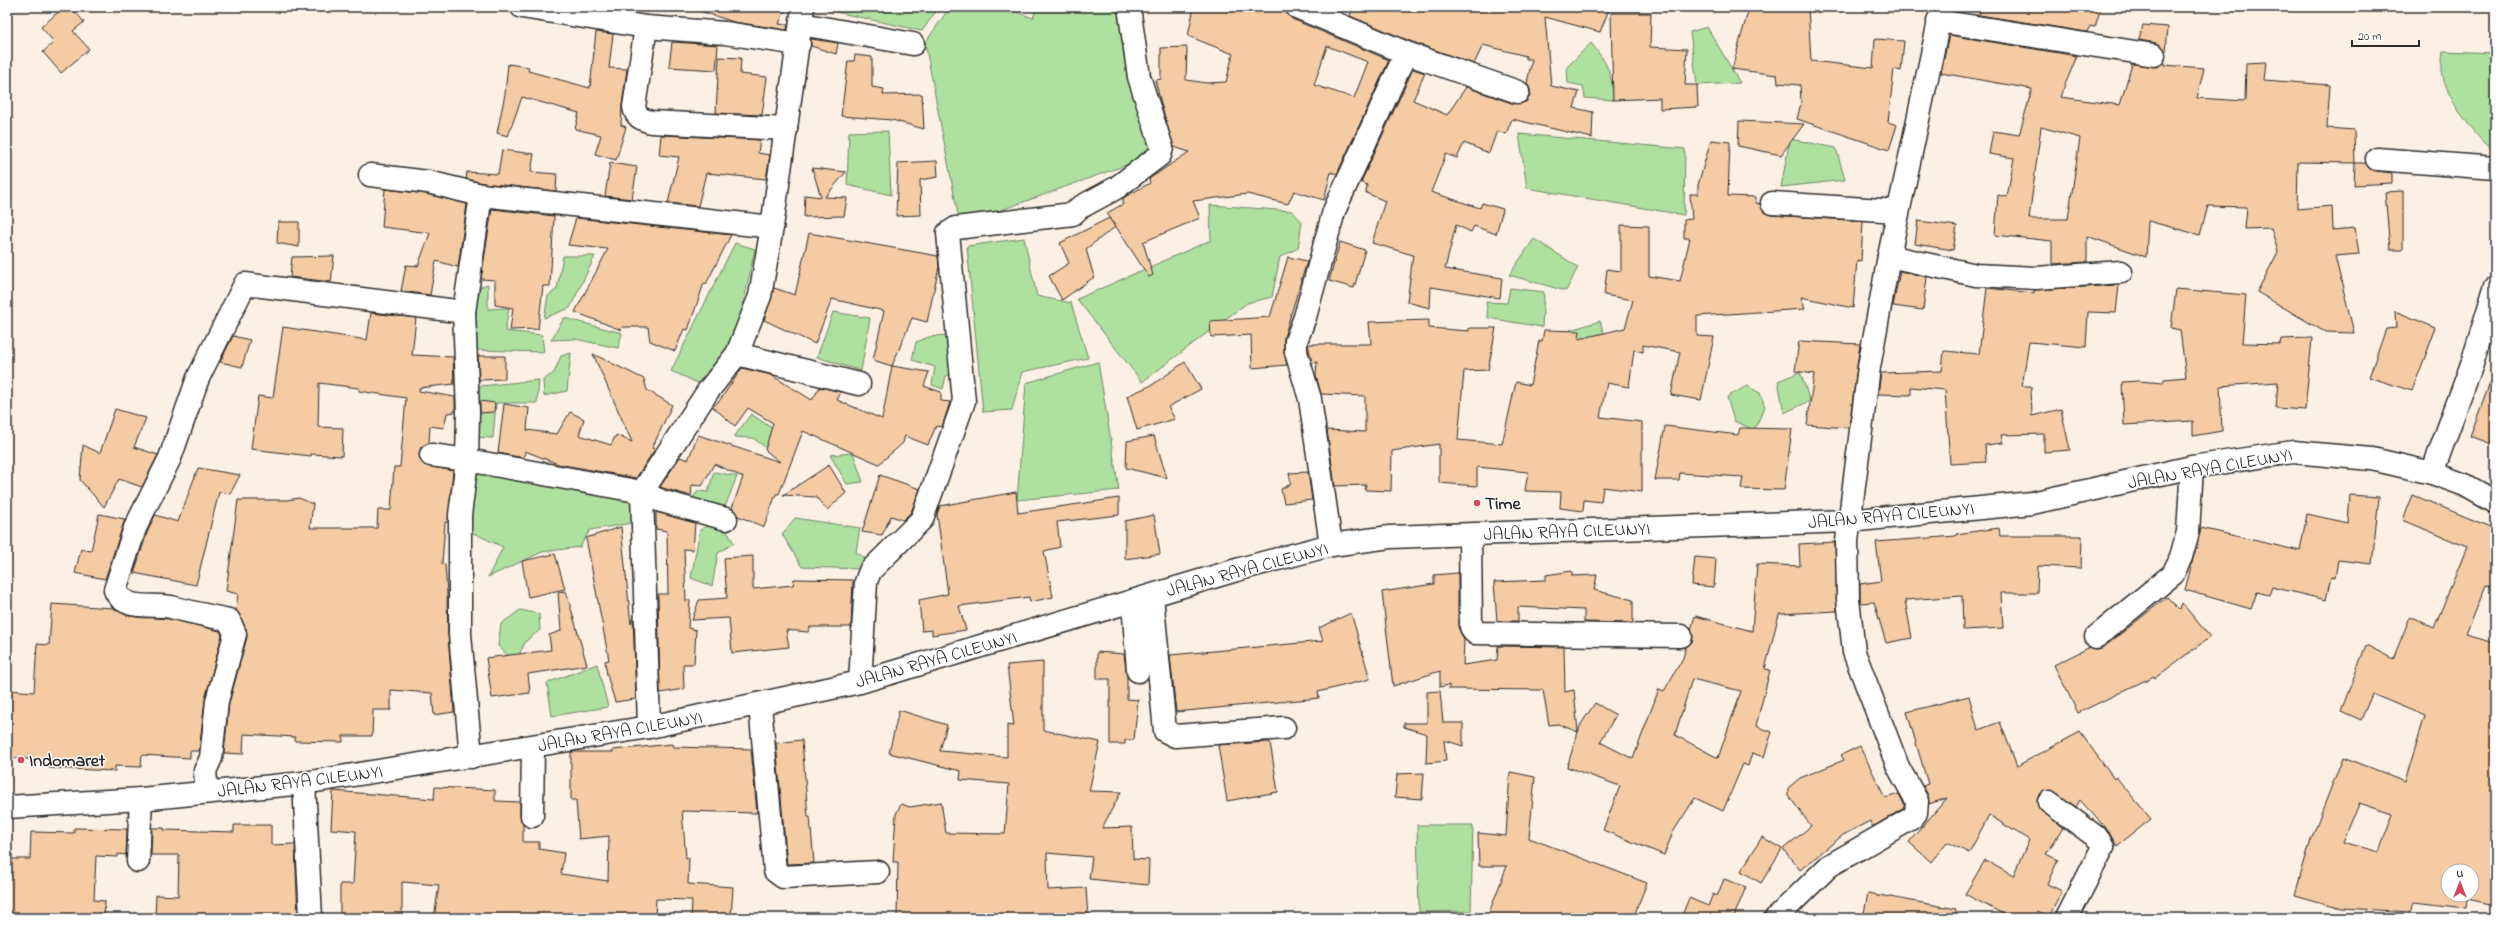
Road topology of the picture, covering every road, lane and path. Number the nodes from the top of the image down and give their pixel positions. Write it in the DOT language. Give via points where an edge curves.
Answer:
graph roads {
  1 [pos="522,7"];
  2 [pos="1129,7"];
  3 [pos="1297,7"];
  4 [pos="1940,14"];
  5 [pos="801,25"];
  6 [pos="646,27"];
  7 [pos="913,44"];
  8 [pos="1406,53"];
  9 [pos="2154,55"];
  10 [pos="1518,92"];
  11 [pos="786,129"];
  12 [pos="2377,159"];
  13 [pos="2495,168"];
  14 [pos="370,175"];
  15 [pos="481,195"];
  16 [pos="1772,204"];
  17 [pos="1898,211"];
  18 [pos="772,228"];
  19 [pos="1889,256"];
  20 [pos="2121,272"];
  21 [pos="2495,288"];
  22 [pos="464,312"];
  23 [pos="737,354"];
  24 [pos="859,384"];
  25 [pos="431,455"];
  26 [pos="467,460"];
  27 [pos="2192,467"];
  28 [pos="2432,473"];
  29 [pos="642,492"];
  30 [pos="2495,502"];
  31 [pos="726,519"];
  32 [pos="1848,521"];
  33 [pos="1470,535"];
  34 [pos="1331,545"];
  35 [pos="1143,598"];
  36 [pos="1681,636"];
  37 [pos="2096,637"];
  38 [pos="1138,671"];
  39 [pos="860,682"];
  40 [pos="760,705"];
  41 [pos="648,728"];
  42 [pos="1284,728"];
  43 [pos="533,747"];
  44 [pos="471,757"];
  45 [pos="304,783"];
  46 [pos="207,792"];
  47 [pos="141,799"];
  48 [pos="2049,802"];
  49 [pos="7,807"];
  50 [pos="532,816"];
  51 [pos="138,861"];
  52 [pos="878,872"];
  53 [pos="312,918"];
  54 [pos="1776,918"];
  55 [pos="2068,918"];
  1 -- 6 [label="main road"];
  2 -- 39 [label="main road" via="1139,77 1162,148 1160,155 1116,188 1079,208 1073,214 956,228 948,233 964,401 922,519 870,571 866,582"];
  3 -- 8 [label="main road"];
  4 -- 9 [label="main road"];
  4 -- 17 [label="main road"];
  5 -- 6 [label="main road" via="725,33"];
  5 -- 7 [label="main road"];
  5 -- 11 [label="main road"];
  6 -- 11 [label="main road" via="634,108 636,115 652,122"];
  8 -- 10 [label="main road"];
  8 -- 34 [label="main road" via="1334,211 1296,341 1296,352 1310,399"];
  11 -- 18 [label="main road"];
  12 -- 13 [label="main road"];
  14 -- 15 [label="main road" via="428,182"];
  15 -- 18 [label="main road"];
  15 -- 22 [label="main road"];
  16 -- 17 [label="main road"];
  17 -- 19 [label="main road"];
  18 -- 23 [label="main road" via="760,296"];
  19 -- 20 [label="main road" via="1976,276 2036,278"];
  19 -- 32 [label="main road" via="1869,367"];
  21 -- 28 [label="main road" via="2472,364"];
  22 -- 26 [label="main road"];
  22 -- 46 [label="main road" via="245,284 198,378 170,458 134,528 115,590 116,594 131,603 148,607 170,607 229,620 233,626 233,642 217,701 210,758 205,771"];
  23 -- 24 [label="main road"];
  23 -- 29 [label="main road" via="708,391"];
  25 -- 26 [label="main road"];
  26 -- 29 [label="main road"];
  26 -- 44 [label="main road" via="460,515 460,626"];
  27 -- 28 [label="main road, JALAN RAYA CILEUNYI" via="2293,452 2372,459"];
  27 -- 32 [label="main road, JALAN RAYA CILEUNYI" via="2032,503"];
  27 -- 37 [label="main road" via="2188,532 2173,574"];
  28 -- 30 [label="main road, JALAN RAYA CILEUNYI" via="2465,485"];
  29 -- 31 [label="main road" via="661,501"];
  29 -- 41 [label="main road"];
  32 -- 33 [label="main road, JALAN RAYA CILEUNYI"];
  32 -- 54 [label="main road" via="1848,599 1854,652 1898,767 1917,801 1916,813 1912,818 1829,866"];
  33 -- 34 [label="main road, JALAN RAYA CILEUNYI" via="1390,537"];
  33 -- 36 [label="main road" via="1471,627 1475,633"];
  34 -- 35 [label="main road, JALAN RAYA CILEUNYI"];
  35 -- 38 [label="main road"];
  35 -- 39 [label="main road, JALAN RAYA CILEUNYI"];
  35 -- 42 [label="main road" via="1165,731 1175,736"];
  39 -- 40 [label="main road, JALAN RAYA CILEUNYI"];
  40 -- 41 [label="main road, JALAN RAYA CILEUNYI"];
  40 -- 52 [label="main road" via="775,871 783,877"];
  41 -- 43 [label="main road, JALAN RAYA CILEUNYI"];
  43 -- 44 [label="main road, JALAN RAYA CILEUNYI"];
  43 -- 50 [label="main road"];
  44 -- 45 [label="main road, JALAN RAYA CILEUNYI"];
  45 -- 46 [label="main road, JALAN RAYA CILEUNYI"];
  45 -- 53 [label="main road"];
  46 -- 47 [label="main road, JALAN RAYA CILEUNYI"];
  47 -- 49 [label="main road, JALAN RAYA CILEUNYI"];
  47 -- 51 [label="main road"];
  48 -- 55 [label="main road" via="2099,839 2103,848"];
}
